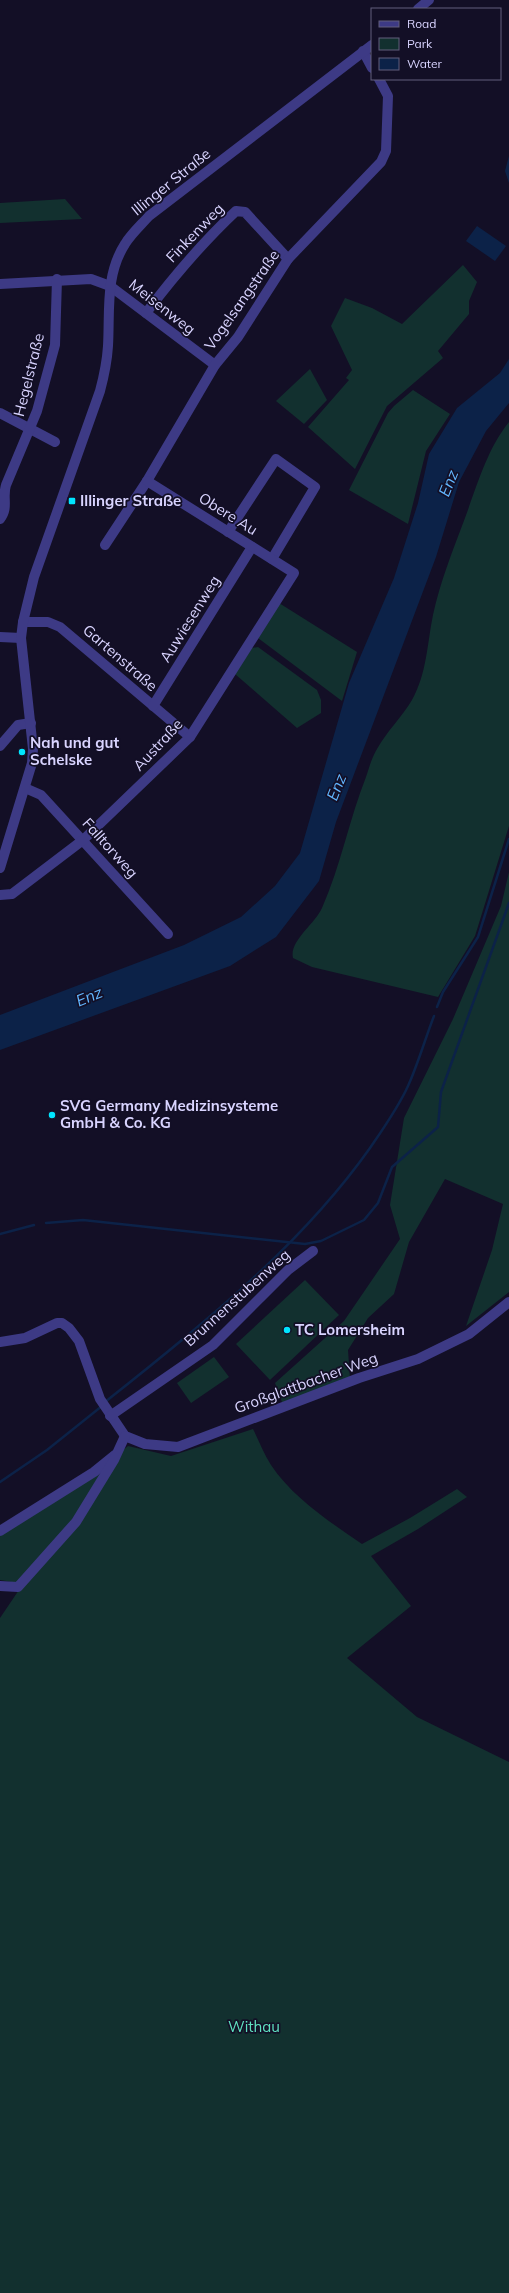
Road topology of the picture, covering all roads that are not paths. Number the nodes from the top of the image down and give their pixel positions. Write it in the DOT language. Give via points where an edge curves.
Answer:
graph roads {
  1 [pos="429,0"];
  2 [pos="419,8"];
  3 [pos="371,46"];
  4 [pos="363,51"];
  5 [pos="371,66"];
  6 [pos="380,80"];
  7 [pos="288,259"];
  8 [pos="57,279"];
  9 [pos="0,284"];
  10 [pos="110,286"];
  11 [pos="146,313"];
  12 [pos="215,365"];
  13 [pos="0,413"];
  14 [pos="30,429"];
  15 [pos="55,442"];
  16 [pos="147,481"];
  17 [pos="0,519"];
  18 [pos="228,532"];
  19 [pos="105,545"];
  20 [pos="252,547"];
  21 [pos="272,559"];
  22 [pos="294,573"];
  23 [pos="23,622"];
  24 [pos="0,637"];
  25 [pos="21,638"];
  26 [pos="153,706"];
  27 [pos="31,724"];
  28 [pos="190,737"];
  29 [pos="0,746"];
  30 [pos="25,788"];
  31 [pos="83,840"];
  32 [pos="0,868"];
  33 [pos="0,895"];
  34 [pos="168,934"];
  35 [pos="313,1251"];
  36 [pos="509,1302"];
  37 [pos="0,1342"];
  38 [pos="108,1413"];
  39 [pos="125,1436"];
  40 [pos="118,1452"];
  41 [pos="0,1531"];
  42 [pos="0,1586"];
  1 -- 2 [label="street"];
  3 -- 4 [label="street, Illinger Straße"];
  4 -- 5 [label="street"];
  4 -- 10 [label="street, Illinger Straße" via="149,216 125,244"];
  6 -- 7 [label="street, Vogelsangstraße" via="388,96 386,151 381,162"];
  7 -- 11 [label="street, Finkenweg" via="245,212 236,211 172,278"];
  7 -- 12 [label="street, Vogelsangstraße" via="238,338"];
  8 -- 9 [label="street, Meisenweg"];
  8 -- 10 [label="street, Meisenweg" via="91,279"];
  8 -- 14 [label="street, Hegelstraße" via="55,345"];
  10 -- 11 [label="street, Meisenweg"];
  10 -- 23 [label="street, Illinger Straße" via="106,367 100,391 34,577"];
  11 -- 12 [label="street, Meisenweg"];
  12 -- 16 [label="street, Vogelsangstraße"];
  13 -- 14 [label="street"];
  14 -- 15 [label="street"];
  14 -- 17 [label="street, Hegelstraße" via="3,493 6,501 5,513"];
  16 -- 18 [label="street, Obere Au"];
  16 -- 19 [label="street, Vogelsangstraße"];
  18 -- 20 [label="street, Obere Au"];
  18 -- 21 [label="street" via="276,459 315,487"];
  20 -- 21 [label="street, Obere Au"];
  20 -- 26 [label="street, Auwiesenweg"];
  21 -- 22 [label="street, Obere Au"];
  22 -- 28 [label="street, Austraße"];
  23 -- 25 [label="street, Illinger Straße"];
  23 -- 26 [label="street, Gartenstraße" via="48,622 60,627"];
  24 -- 25 [label="street"];
  25 -- 27 [label="street, Illinger Straße"];
  26 -- 28 [label="street, Gartenstraße"];
  27 -- 29 [label="street" via="18,725"];
  27 -- 30 [label="street, Illinger Straße" via="32,763"];
  28 -- 31 [label="street, Austraße"];
  30 -- 31 [label="street, Falltorweg" via="41,796"];
  30 -- 32 [label="street, Illinger Straße"];
  31 -- 33 [label="street, Austraße" via="12,894"];
  31 -- 34 [label="street, Falltorweg"];
  35 -- 38 [label="street, Brunnenstubenweg" via="288,1270 213,1345 123,1408"];
  36 -- 39 [label="street, Großglattbacher Weg" via="469,1334 418,1359 359,1378 178,1447 145,1444"];
  37 -- 38 [label="street" via="25,1338 62,1323 79,1341 100,1399"];
  38 -- 39 [label="street"];
  39 -- 40 [label="street"];
  40 -- 41 [label="street" via="94,1472"];
  40 -- 42 [label="street" via="76,1522 18,1587"];
}
